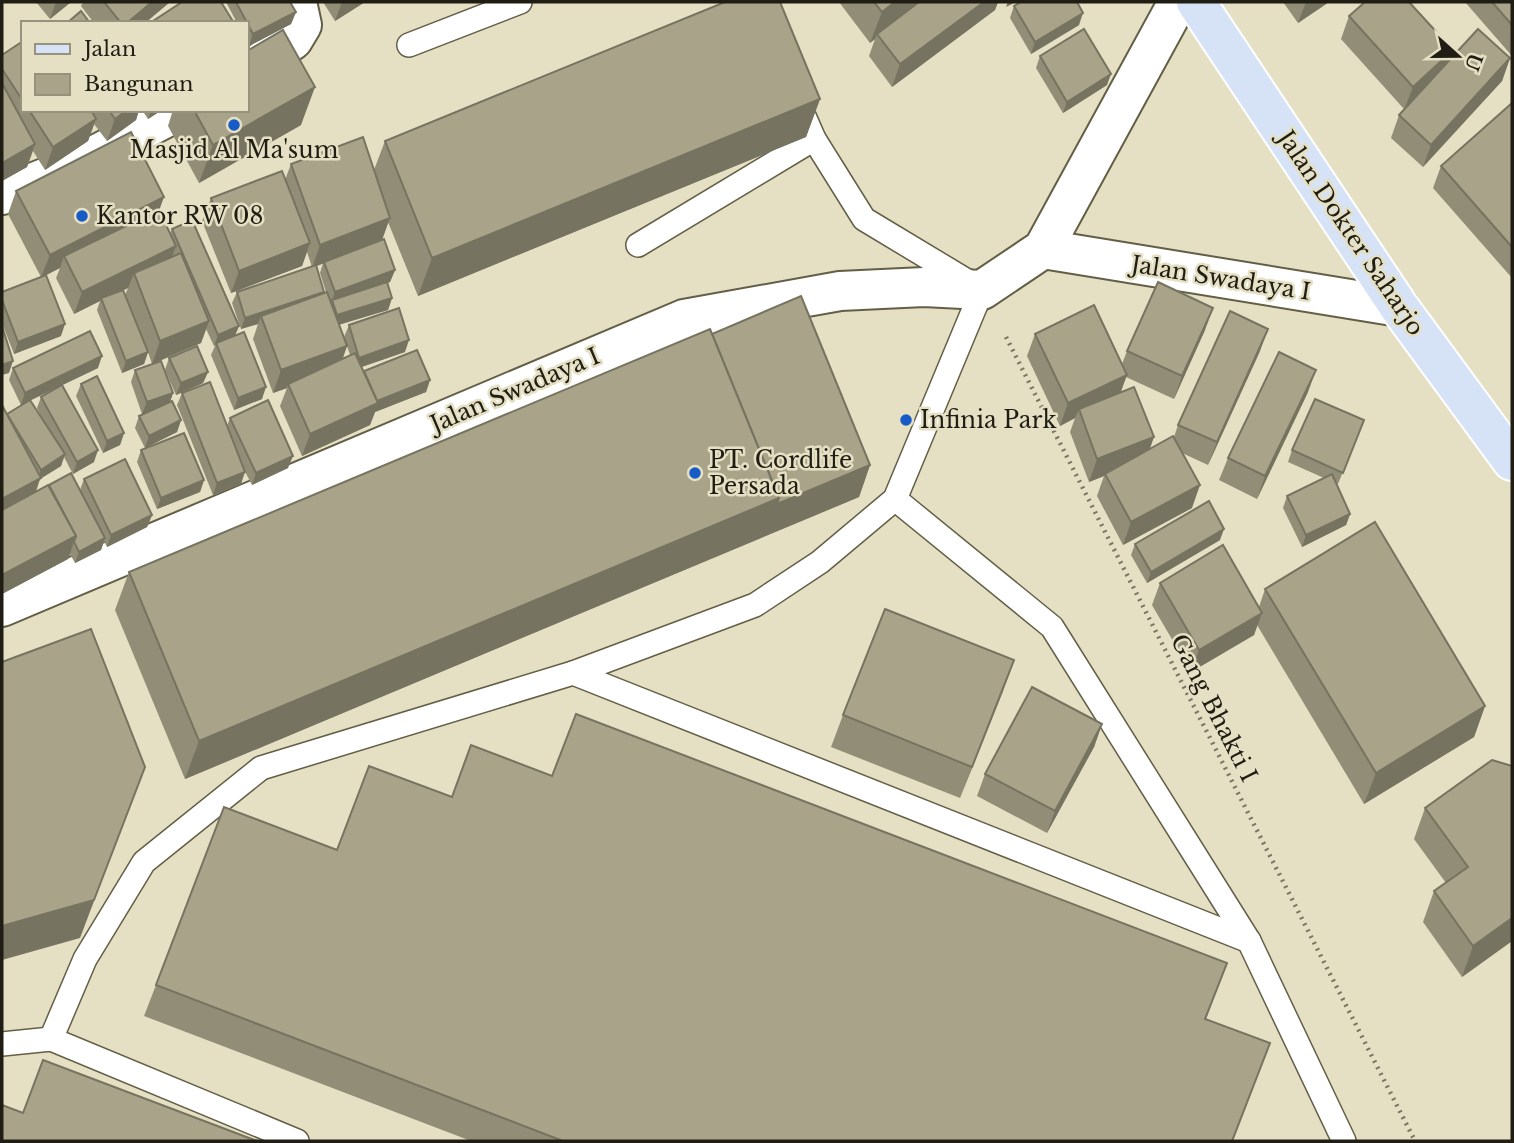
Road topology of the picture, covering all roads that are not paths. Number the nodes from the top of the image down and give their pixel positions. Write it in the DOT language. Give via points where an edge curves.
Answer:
graph roads {
  1 [pos="297,2"];
  2 [pos="520,2"];
  3 [pos="1178,2"];
  4 [pos="1196,2"];
  5 [pos="409,45"];
  6 [pos="248,70"];
  7 [pos="787,77"];
  8 [pos="177,112"];
  9 [pos="814,139"];
  10 [pos="2,195"];
  11 [pos="638,245"];
  12 [pos="1043,249"];
  13 [pos="982,290"];
  14 [pos="1399,307"];
  15 [pos="1512,461"];
  16 [pos="895,499"];
  17 [pos="2,607"];
  18 [pos="573,673"];
  19 [pos="1249,941"];
  20 [pos="51,1039"];
  21 [pos="2,1044"];
  22 [pos="297,1141"];
  23 [pos="1344,1141"];
  1 -- 6 [label="street" via="302,25 293,40"];
  2 -- 5 [label="lane"];
  3 -- 12 [label="street"];
  4 -- 14 [label="main road, Jalan Dokter Saharjo"];
  7 -- 9 [label="lane"];
  8 -- 10 [label="street" via="72,167"];
  9 -- 11 [label="lane"];
  9 -- 13 [label="lane" via="864,219"];
  12 -- 13 [label="street"];
  12 -- 14 [label="street, Jalan Swadaya I"];
  13 -- 16 [label="lane"];
  13 -- 17 [label="street, Jalan Swadaya I" via="840,291 684,319"];
  14 -- 15 [label="main road, Jalan Dokter Saharjo"];
  16 -- 18 [label="lane" via="820,562 755,605"];
  16 -- 19 [label="lane" via="1052,627"];
  18 -- 19 [label="lane"];
  18 -- 20 [label="lane" via="261,768 144,862 85,960"];
  19 -- 23 [label="lane"];
  20 -- 21 [label="lane"];
  20 -- 22 [label="lane"];
}
